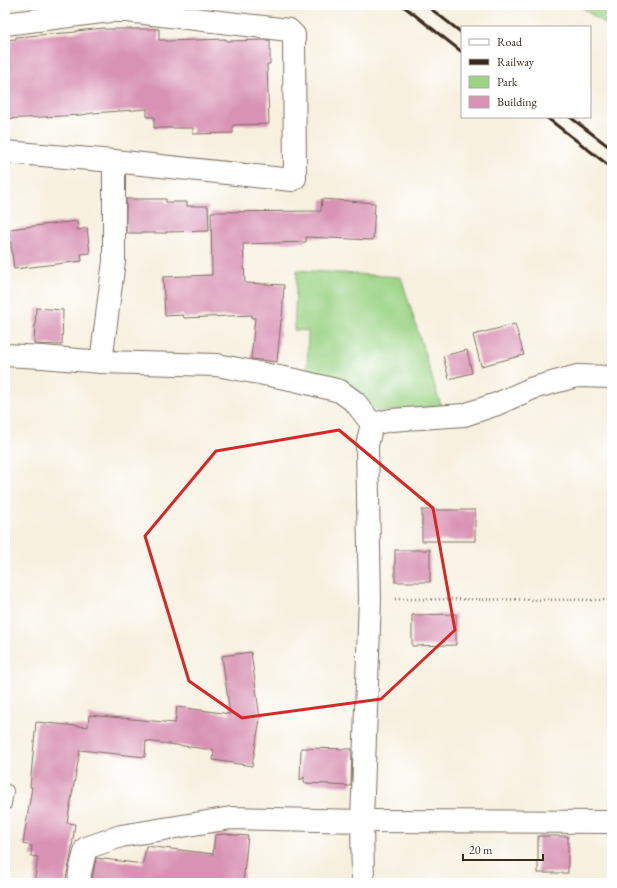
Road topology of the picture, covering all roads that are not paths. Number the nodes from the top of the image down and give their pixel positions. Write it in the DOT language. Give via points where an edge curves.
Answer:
graph roads {
  1 [pos="5,24"];
  2 [pos="5,152"];
  3 [pos="114,161"];
  4 [pos="5,355"];
  5 [pos="101,362"];
  6 [pos="612,377"];
  7 [pos="372,424"];
  8 [pos="7,791"];
  9 [pos="5,804"];
  10 [pos="362,821"];
  11 [pos="612,822"];
  12 [pos="79,883"];
  13 [pos="363,883"];
  1 -- 3 [label="street" via="127,11 289,30 294,35 295,178 292,180"];
  2 -- 3 [label="street"];
  3 -- 5 [label="street" via="114,261"];
  4 -- 5 [label="street"];
  5 -- 7 [label="street" via="217,365 295,380 340,391 355,402"];
  6 -- 7 [label="street" via="577,376 533,388 497,404 464,414"];
  7 -- 10 [label="street" via="367,445 370,599"];
  8 -- 9 [label="lane"];
  10 -- 11 [label="street"];
  10 -- 12 [label="street" via="231,818 121,836 86,848"];
  10 -- 13 [label="street"];
}
